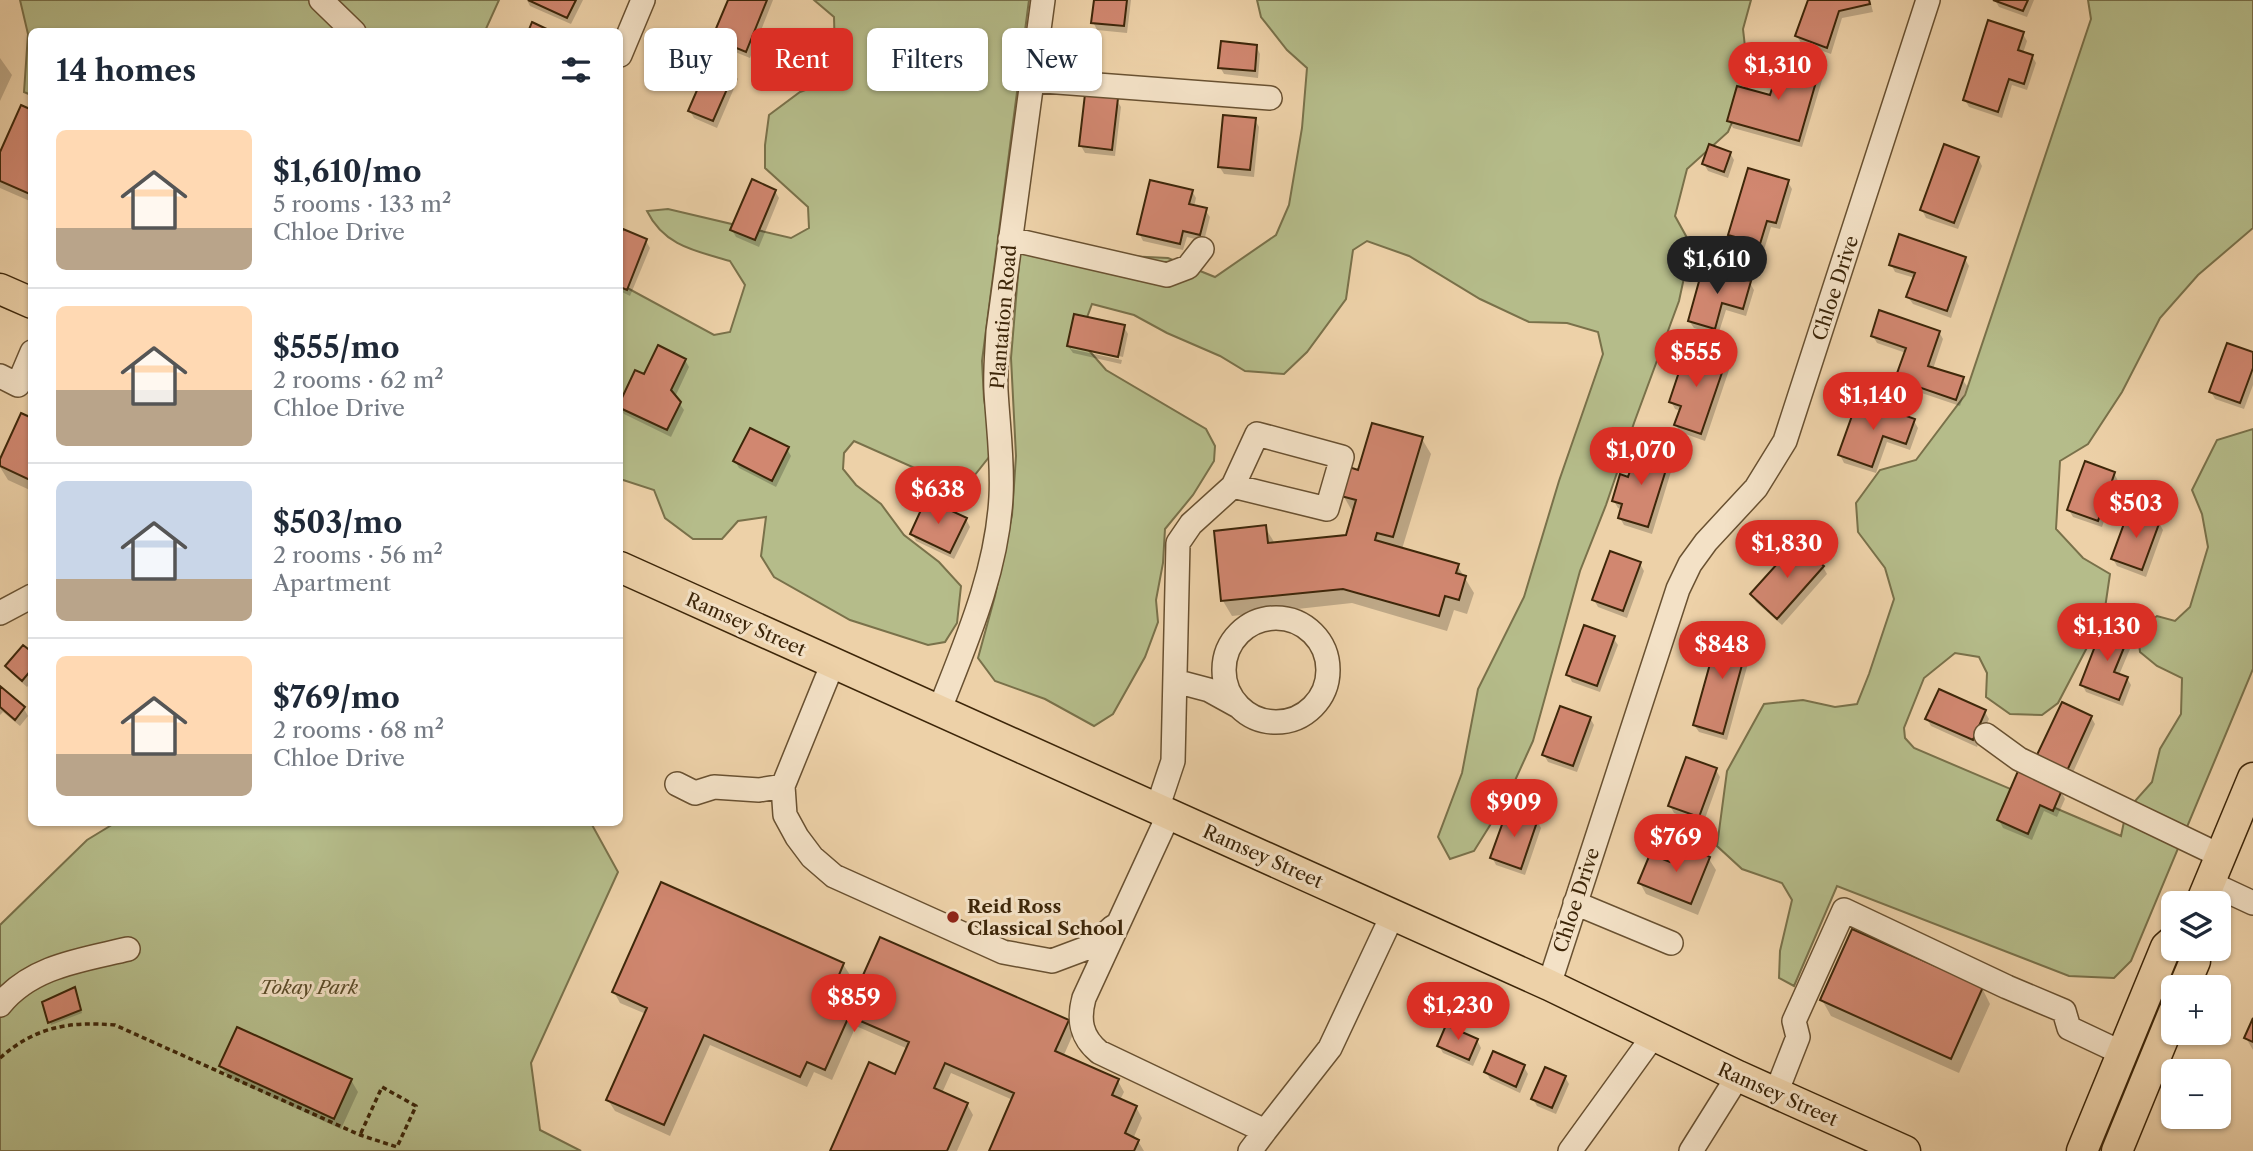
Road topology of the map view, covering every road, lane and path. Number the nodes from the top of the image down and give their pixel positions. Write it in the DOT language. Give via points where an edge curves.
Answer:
graph roads {
  1 [pos="321,0"];
  2 [pos="643,0"];
  3 [pos="1043,0"];
  4 [pos="1928,2"];
  5 [pos="350,28"];
  6 [pos="1039,28"];
  7 [pos="623,48"];
  8 [pos="1102,86"];
  9 [pos="1030,91"];
  10 [pos="1270,99"];
  11 [pos="1010,239"];
  12 [pos="1202,249"];
  13 [pos="0,289"];
  14 [pos="28,301"];
  15 [pos="28,361"];
  16 [pos="0,376"];
  17 [pos="1233,486"];
  18 [pos="623,568"];
  19 [pos="28,598"];
  20 [pos="0,613"];
  21 [pos="833,663"];
  22 [pos="1175,681"];
  23 [pos="1238,706"];
  24 [pos="939,710"];
  25 [pos="1986,735"];
  26 [pos="2253,778"];
  27 [pos="677,784"];
  28 [pos="783,786"];
  29 [pos="1163,812"];
  30 [pos="2221,856"];
  31 [pos="2207,891"];
  32 [pos="2231,899"];
  33 [pos="1575,903"];
  34 [pos="2253,904"];
  35 [pos="1393,914"];
  36 [pos="1121,920"];
  37 [pos="1671,943"];
  38 [pos="128,949"];
  39 [pos="2161,959"];
  40 [pos="1549,985"];
  41 [pos="0,1005"];
  42 [pos="1654,1035"];
  43 [pos="2161,1043"];
  44 [pos="2169,1045"];
  45 [pos="2122,1053"];
  46 [pos="0,1058"];
  47 [pos="1738,1076"];
  48 [pos="1776,1093"];
  49 [pos="1265,1131"];
  50 [pos="360,1135"];
  51 [pos="1250,1151"];
  52 [pos="1570,1151"];
  53 [pos="1691,1151"];
  54 [pos="1905,1151"];
  55 [pos="2082,1151"];
  56 [pos="2117,1151"];
  57 [pos="2141,1151"];
  1 -- 5 [label="street"];
  2 -- 7 [label="street"];
  3 -- 6 [label="street, Plantation Road"];
  4 -- 33 [label="street, Chloe Drive" via="1785,441 1756,488 1706,542 1678,589"];
  8 -- 10 [label="street"];
  9 -- 11 [label="street, Plantation Road"];
  11 -- 12 [label="street" via="1167,275 1188,267"];
  11 -- 24 [label="street, Plantation Road" via="998,332 996,387 1002,457 996,540 970,633"];
  13 -- 14 [label="main road"];
  15 -- 16 [label="street" via="18,384"];
  17 -- 17 [label="street" via="1327,509 1342,457 1257,434"];
  17 -- 22 [label="street" via="1191,524 1178,543"];
  18 -- 21 [label="main road, Ramsey Street"];
  19 -- 20 [label="street"];
  21 -- 24 [label="main road, Ramsey Street"];
  21 -- 28 [label="street"];
  22 -- 23 [label="street" via="1209,690"];
  22 -- 29 [label="street" via="1173,761"];
  23 -- 23 [label="street" via="1251,717 1268,722 1302,716 1325,689 1326,655 1318,639 1291,620 1274,618 1243,630 1232,643 1224,667 1228,692"];
  24 -- 29 [label="main road, Ramsey Street"];
  25 -- 30 [label="street" via="2018,759"];
  26 -- 30 [label="main road"];
  27 -- 28 [label="street" via="695,793 714,787"];
  28 -- 36 [label="street" via="785,815 797,837 834,876 1003,953 1052,961 1092,946"];
  29 -- 35 [label="main road, Ramsey Street"];
  29 -- 36 [label="street"];
  30 -- 31 [label="main road"];
  32 -- 34 [label="street"];
  33 -- 37 [label="street"];
  33 -- 40 [label="street, Chloe Drive"];
  35 -- 40 [label="main road, Ramsey Street"];
  35 -- 49 [label="street" via="1330,1048"];
  36 -- 49 [label="street" via="1080,1012 1088,1043"];
  38 -- 41 [label="street" via="29,978"];
  39 -- 45 [label="main road"];
  40 -- 42 [label="main road, Ramsey Street"];
  42 -- 47 [label="main road, Ramsey Street"];
  42 -- 52 [label="street"];
  43 -- 56 [label="main road"];
  44 -- 57 [label="main road" via="2141,1117"];
  45 -- 48 [label="street" via="2069,1028 2064,1011 1844,910 1794,1021 1798,1037"];
  45 -- 55 [label="main road"];
  46 -- 50 [label="path" via="23,1040 47,1030 80,1023 115,1025"];
  47 -- 48 [label="main road, Ramsey Street"];
  47 -- 53 [label="street"];
  48 -- 54 [label="main road, Ramsey Street"];
  49 -- 51 [label="street"];
  50 -- 50 [label="path" via="397,1147 416,1106 382,1087"];
}
